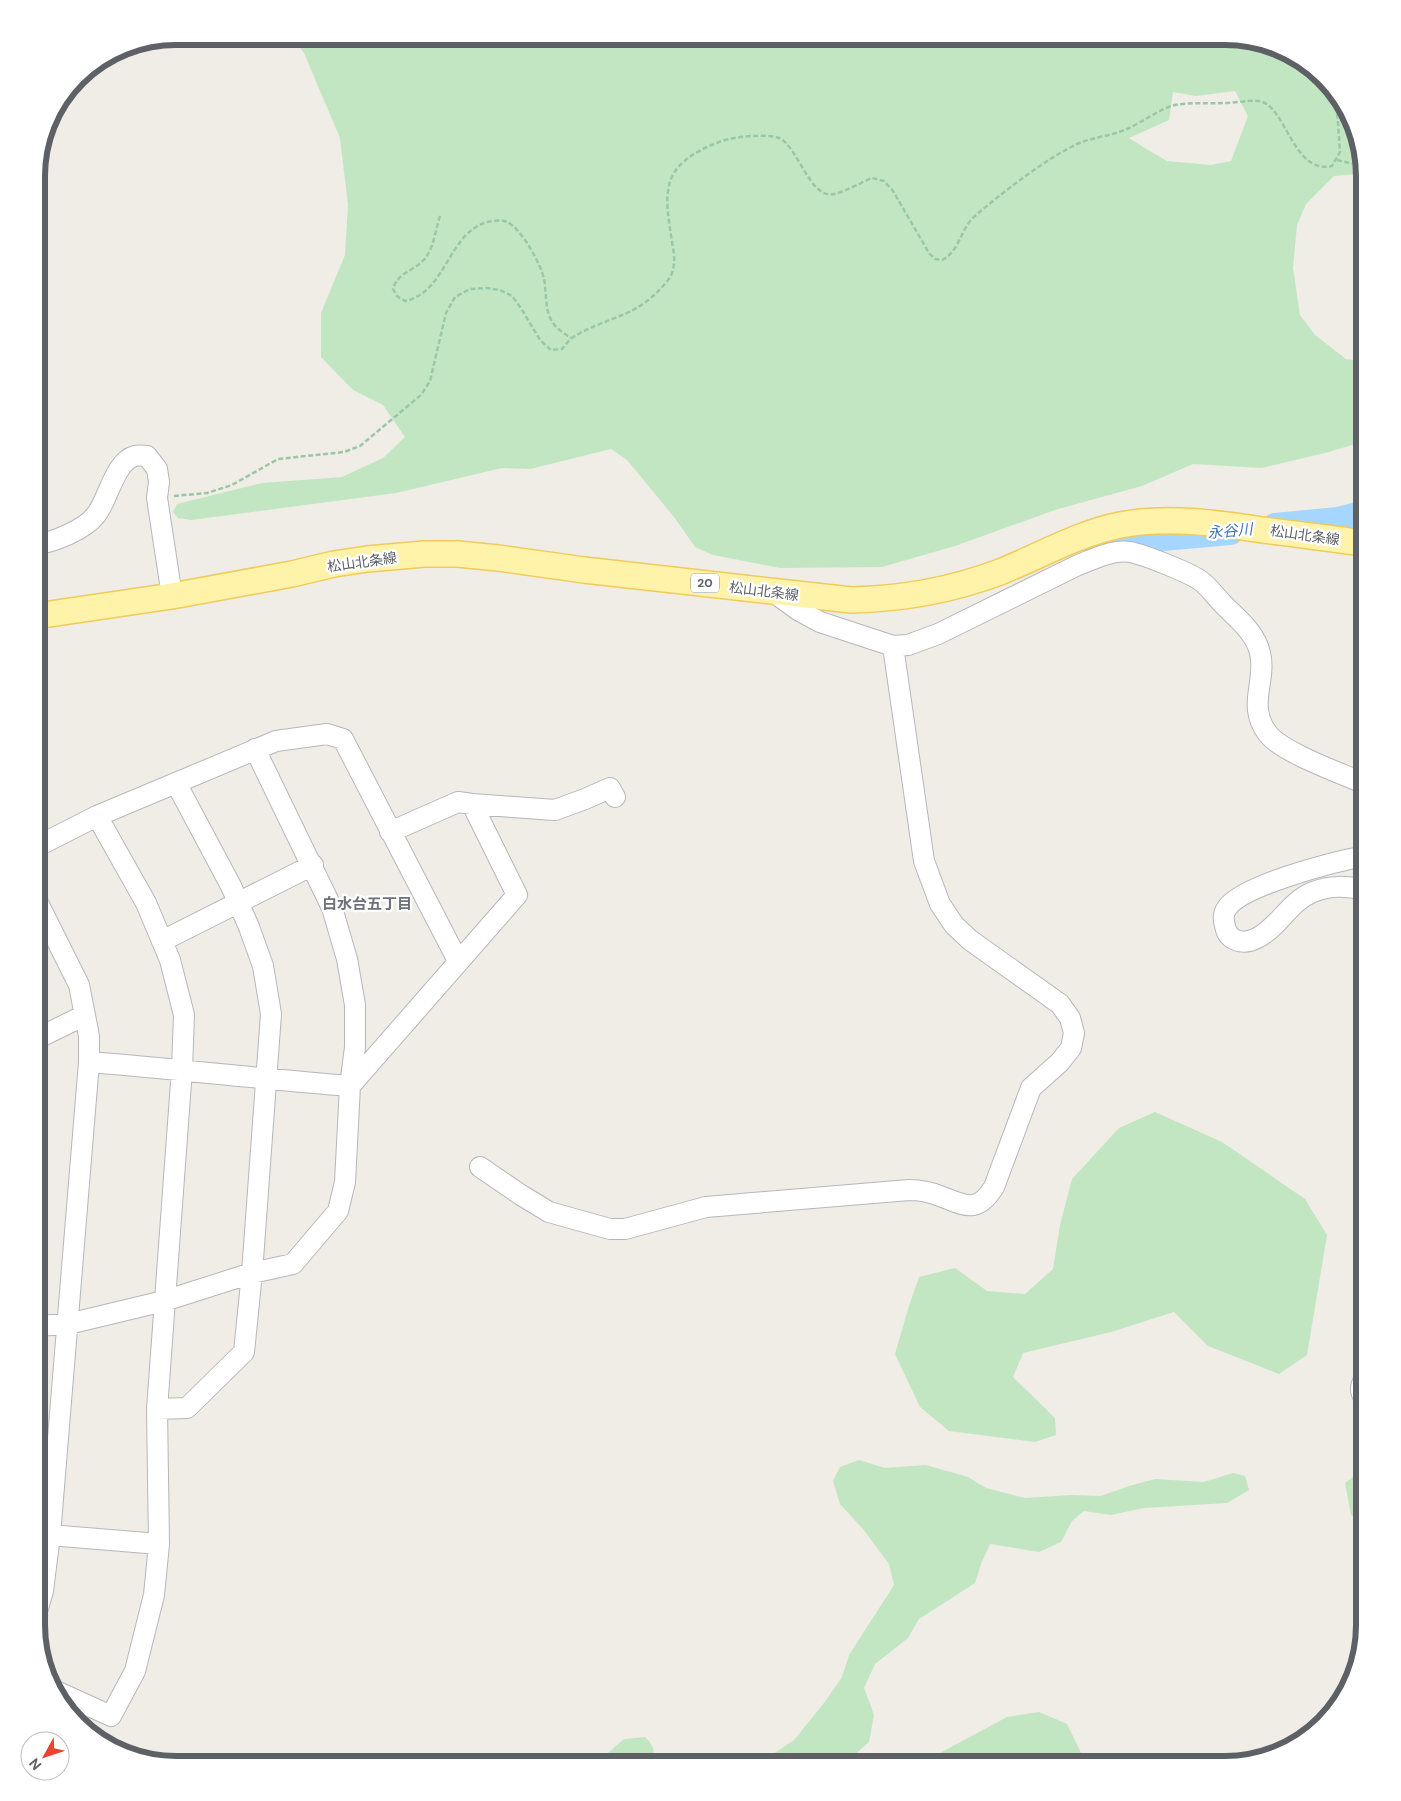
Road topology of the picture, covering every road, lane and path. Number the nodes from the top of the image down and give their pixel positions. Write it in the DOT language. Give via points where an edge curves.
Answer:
graph roads {
  1 [pos="1337,109"];
  2 [pos="1337,160"];
  3 [pos="1355,164"];
  4 [pos="440,216"];
  5 [pos="571,338"];
  6 [pos="157,498"];
  7 [pos="1356,542"];
  8 [pos="45,543"];
  9 [pos="772,591"];
  10 [pos="172,596"];
  11 [pos="45,615"];
  12 [pos="893,646"];
  13 [pos="255,750"];
  14 [pos="1356,780"];
  15 [pos="176,783"];
  16 [pos="615,797"];
  17 [pos="472,804"];
  18 [pos="98,816"];
  19 [pos="390,832"];
  20 [pos="45,842"];
  21 [pos="1356,858"];
  22 [pos="313,865"];
  23 [pos="1356,888"];
  24 [pos="238,903"];
  25 [pos="45,931"];
  26 [pos="162,942"];
  27 [pos="458,962"];
  28 [pos="85,1015"];
  29 [pos="45,1034"];
  30 [pos="89,1062"];
  31 [pos="182,1069"];
  32 [pos="267,1080"];
  33 [pos="350,1086"];
  34 [pos="480,1167"];
  35 [pos="252,1273"];
  36 [pos="164,1301"];
  37 [pos="68,1324"];
  38 [pos="45,1325"];
  39 [pos="157,1409"];
  40 [pos="45,1517"];
  41 [pos="45,1534"];
  42 [pos="159,1544"];
  43 [pos="66,1695"];
  1 -- 2 [label="path" via="1340,152"];
  2 -- 3 [label="path"];
  2 -- 5 [label="path" via="1332,166 1315,165 1301,152 1274,110 1260,101 1173,105 1127,129 1078,144 1053,158 973,218 950,256 942,260 929,253 884,181 872,178 833,195 822,193 785,142 777,137 743,136 723,140 702,148 679,165 669,181 667,202 675,259 671,278 654,297"];
  4 -- 5 [label="path" via="428,254 418,266 395,281 393,289 396,296 405,301 424,292 440,276 455,246 474,226 490,221 507,222 521,233 537,261 544,277 547,309 554,324"];
  5 -- 6 [label="path" via="562,349 551,350 540,340 512,296 500,290 470,289 455,297 446,314 430,381 421,395 360,446 344,452 278,459 232,485 207,493"];
  6 -- 8 [label="street" via="157,469 147,456 135,456 125,462 116,474 96,516 81,529"];
  6 -- 10 [label="street"];
  7 -- 9 [label="main road, 松山北条線 / 20" via="1202,522 1158,520 1092,533 999,572 940,590 851,600"];
  9 -- 10 [label="main road, 松山北条線 / 20" via="498,558 424,554 334,564"];
  9 -- 12 [label="street" via="820,622"];
  10 -- 11 [label="main road, 松山北条線 / 20"];
  12 -- 14 [label="street" via="924,640 1082,564 1129,552 1198,579 1250,632 1257,643 1262,667 1258,714 1269,735 1290,751"];
  12 -- 34 [label="street" via="924,861 940,904 954,925 970,940 1060,1004 1070,1018 1074,1033 1070,1048 1060,1062 1030,1088 988,1197 977,1205 966,1206 922,1190 909,1190 744,1203 706,1207 625,1229 549,1212"];
  13 -- 15 [label="street"];
  13 -- 19 [label="street" via="276,741 327,734 343,739"];
  13 -- 22 [label="street"];
  15 -- 18 [label="street"];
  15 -- 24 [label="street"];
  16 -- 17 [label="street" via="610,788 555,810"];
  17 -- 19 [label="street" via="458,802"];
  17 -- 27 [label="street" via="517,895"];
  18 -- 20 [label="street"];
  18 -- 26 [label="street" via="146,904"];
  19 -- 27 [label="street"];
  21 -- 23 [label="street" via="1300,872 1246,894 1227,907 1223,917 1225,928 1238,942 1249,942 1259,938 1311,892 1342,886"];
  22 -- 24 [label="street"];
  22 -- 33 [label="street" via="332,908 348,968 355,1014"];
  24 -- 26 [label="street"];
  24 -- 32 [label="street" via="263,966 271,1014"];
  25 -- 28 [label="street" via="79,984"];
  26 -- 31 [label="street" via="184,1015"];
  27 -- 33 [label="street"];
  28 -- 29 [label="street"];
  28 -- 30 [label="street"];
  30 -- 31 [label="street"];
  30 -- 37 [label="street"];
  31 -- 32 [label="street"];
  31 -- 36 [label="street"];
  32 -- 33 [label="street"];
  32 -- 35 [label="street"];
  33 -- 35 [label="street" via="345,1182 338,1211 293,1264"];
  35 -- 36 [label="street"];
  35 -- 39 [label="street" via="244,1352 187,1408"];
  36 -- 37 [label="street"];
  36 -- 39 [label="street"];
  37 -- 38 [label="street"];
  37 -- 40 [label="street"];
  39 -- 42 [label="street"];
  41 -- 42 [label="street"];
  42 -- 43 [label="street" via="154,1595 135,1671 111,1716"];
}
